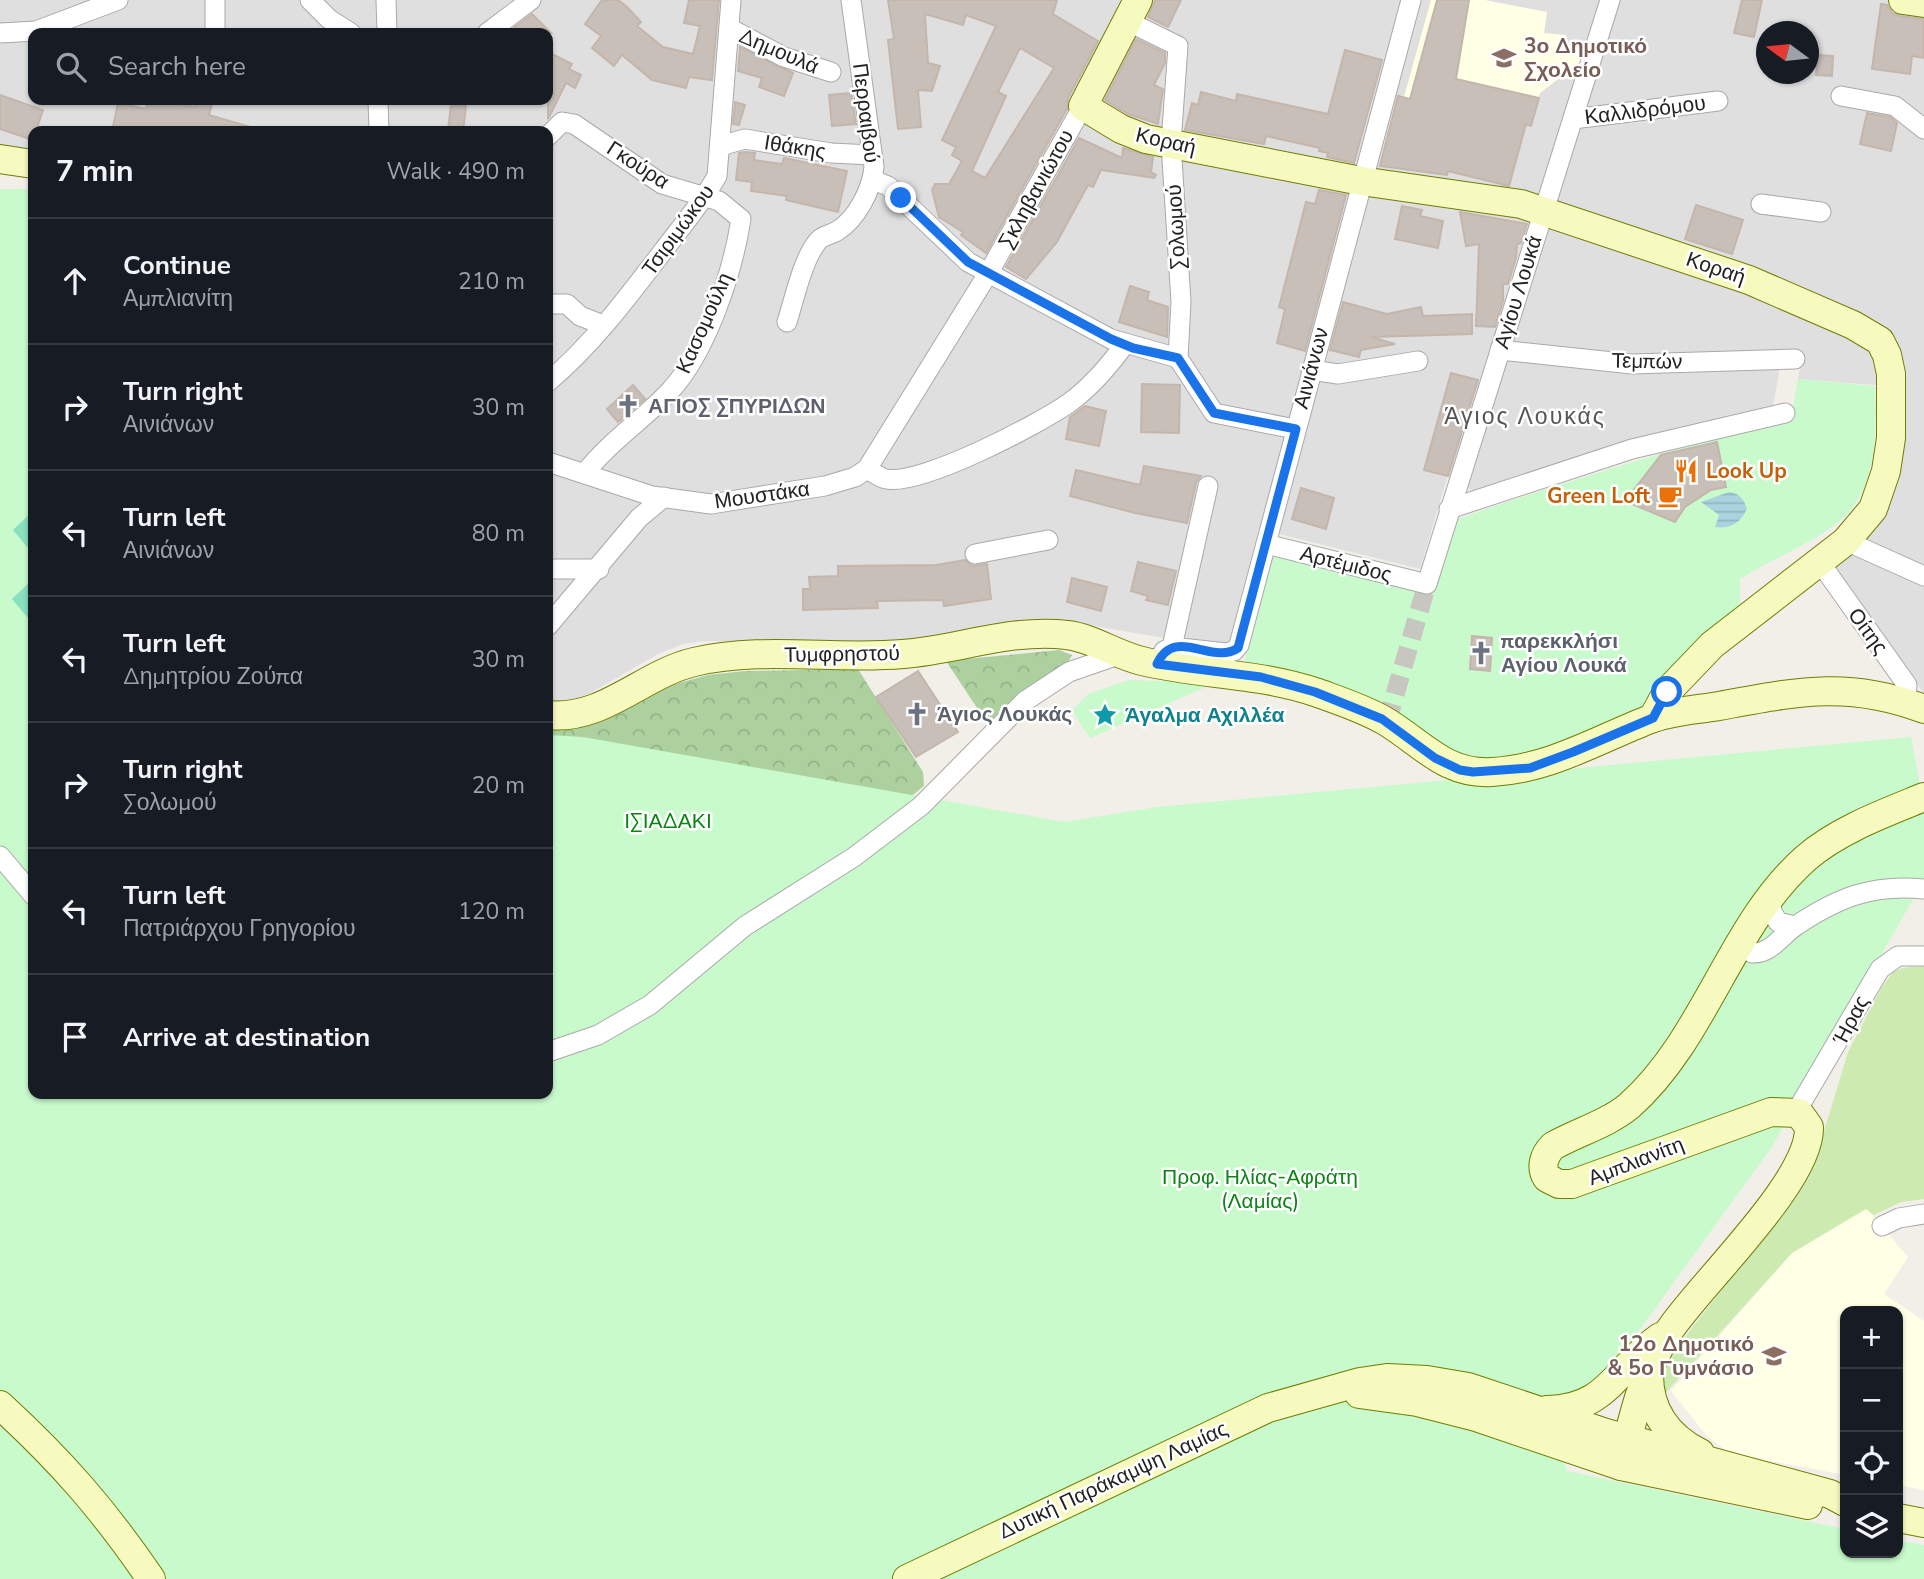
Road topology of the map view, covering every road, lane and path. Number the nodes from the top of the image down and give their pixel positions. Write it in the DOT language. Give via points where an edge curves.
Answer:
graph roads {
  1 [pos="118,0"];
  2 [pos="215,0"];
  3 [pos="310,0"];
  4 [pos="386,0"];
  5 [pos="531,0"];
  6 [pos="731,0"];
  7 [pos="851,0"];
  8 [pos="1411,0"];
  9 [pos="1610,0"];
  10 [pos="1903,0"];
  11 [pos="1924,3"];
  12 [pos="1133,10"];
  13 [pos="44,28"];
  14 [pos="215,28"];
  15 [pos="343,28"];
  16 [pos="387,28"];
  17 [pos="495,28"];
  18 [pos="729,28"];
  19 [pos="28,31"];
  20 [pos="0,33"];
  21 [pos="831,72"];
  22 [pos="1841,96"];
  23 [pos="1718,101"];
  24 [pos="378,105"];
  25 [pos="1083,106"];
  26 [pos="1573,119"];
  27 [pos="379,126"];
  28 [pos="1924,129"];
  29 [pos="553,131"];
  30 [pos="1171,144"];
  31 [pos="720,146"];
  32 [pos="872,155"];
  33 [pos="0,159"];
  34 [pos="28,163"];
  35 [pos="873,180"];
  36 [pos="1361,181"];
  37 [pos="705,197"];
  38 [pos="1761,204"];
  39 [pos="1542,210"];
  40 [pos="1821,212"];
  41 [pos="741,219"];
  42 [pos="989,272"];
  43 [pos="553,304"];
  44 [pos="787,323"];
  45 [pos="603,325"];
  46 [pos="1125,344"];
  47 [pos="1500,350"];
  48 [pos="1178,358"];
  49 [pos="1795,359"];
  50 [pos="1418,361"];
  51 [pos="1311,370"];
  52 [pos="553,378"];
  53 [pos="1785,413"];
  54 [pos="1296,429"];
  55 [pos="553,463"];
  56 [pos="585,473"];
  57 [pos="861,473"];
  58 [pos="1208,486"];
  59 [pos="664,498"];
  60 [pos="1449,509"];
  61 [pos="1048,540"];
  62 [pos="1846,541"];
  63 [pos="1266,544"];
  64 [pos="975,554"];
  65 [pos="1819,561"];
  66 [pos="555,569"];
  67 [pos="599,569"];
  68 [pos="1924,576"];
  69 [pos="1427,584"];
  70 [pos="553,620"];
  71 [pos="1147,657"];
  72 [pos="1915,706"];
  73 [pos="553,715"];
  74 [pos="1653,718"];
  75 [pos="1924,797"];
  76 [pos="1924,816"];
  77 [pos="1873,820"];
  78 [pos="0,856"];
  79 [pos="28,889"];
  80 [pos="1924,889"];
  81 [pos="1770,898"];
  82 [pos="1795,926"];
  83 [pos="1742,944"];
  84 [pos="1924,957"];
  85 [pos="553,1050"];
  86 [pos="1796,1112"];
  87 [pos="1924,1214"];
  88 [pos="1882,1226"];
  89 [pos="1637,1369"];
  90 [pos="1325,1392"];
  91 [pos="0,1405"];
  92 [pos="1539,1410"];
  93 [pos="1613,1449"];
  94 [pos="1722,1462"];
  95 [pos="1840,1501"];
  96 [pos="1840,1505"];
  97 [pos="1903,1519"];
  98 [pos="1924,1523"];
  99 [pos="151,1579"];
  100 [pos="907,1579"];
  1 -- 13 [label="street"];
  2 -- 14 [label="street"];
  3 -- 15 [label="street"];
  4 -- 16 [label="street"];
  5 -- 17 [label="street"];
  6 -- 18 [label="street, Τσιριμώκου"];
  7 -- 32 [label="street, Περραιβού"];
  8 -- 36 [label="street, Αινιάνων"];
  9 -- 26 [label="street, Αγίου Λουκά"];
  10 -- 11 [label="street"];
  12 -- 25 [label="street, Σκληβανιώτου"];
  12 -- 30 [label="street, Σολωμού" via="1178,46"];
  18 -- 21 [label="street, Δημουλά" via="784,57"];
  18 -- 31 [label="street, Τσιριμώκου"];
  19 -- 20 [label="street"];
  22 -- 28 [label="street" via="1895,106"];
  23 -- 26 [label="street, Καλλιδρόμου"];
  24 -- 27 [label="street"];
  25 -- 30 [label="street, Κοραή" via="1121,130"];
  25 -- 42 [label="street, Σκληβανιώτου"];
  26 -- 39 [label="street, Αγίου Λουκά"];
  29 -- 37 [label="street, Γκούρα" via="562,122 574,124 662,184"];
  30 -- 36 [label="street, Κοραή"];
  30 -- 48 [label="street, Σολωμού" via="1181,302"];
  31 -- 32 [label="street, Ιθάκης" via="745,139"];
  31 -- 37 [label="street, Τσιριμώκου" via="717,176"];
  32 -- 35 [label="street, Περραιβού"];
  33 -- 34 [label="street"];
  35 -- 42 [label="street" via="888,186 959,256"];
  35 -- 44 [label="street, Περραιβού" via="839,230 818,241 809,255"];
  36 -- 39 [label="street, Κοραή" via="1500,199"];
  36 -- 51 [label="street, Αινιάνων"];
  37 -- 41 [label="street, Γκούρα" via="728,206"];
  37 -- 45 [label="street, Τσιριμώκου"];
  38 -- 40 [label="street"];
  39 -- 47 [label="street, Αγίου Λουκά"];
  39 -- 62 [label="street, Κοραή" via="1771,288 1880,341 1891,374 1886,471 1873,509"];
  41 -- 56 [label="street, Κασομούλη" via="730,268 683,374"];
  42 -- 46 [label="street"];
  42 -- 57 [label="street, Σκληβανιώτου"];
  43 -- 45 [label="street" via="567,304 580,316"];
  45 -- 52 [label="street, Τσιριμώκου"];
  46 -- 48 [label="street"];
  46 -- 57 [label="street, Μουστάκα" via="1071,402 1012,436 923,473 887,479"];
  47 -- 49 [label="street, Τεμπών" via="1632,364"];
  47 -- 60 [label="street, Αγίου Λουκά"];
  48 -- 54 [label="street" via="1214,413"];
  50 -- 51 [label="street" via="1347,373"];
  51 -- 54 [label="street, Αινιάνων"];
  53 -- 60 [label="street" via="1632,449"];
  54 -- 63 [label="street, Αινιάνων"];
  55 -- 56 [label="street, Μουστάκα"];
  56 -- 59 [label="street, Μουστάκα"];
  57 -- 59 [label="street, Μουστάκα" via="815,488 711,504"];
  58 -- 71 [label="street"];
  59 -- 67 [label="street" via="639,518"];
  60 -- 69 [label="street, Αγίου Λουκά"];
  61 -- 64 [label="street"];
  62 -- 65 [label="street, Κοραή"];
  62 -- 68 [label="street"];
  63 -- 69 [label="street, Αρτέμιδος"];
  63 -- 71 [label="street, Αινιάνων" via="1238,648 1226,653"];
  65 -- 72 [label="street, Οίτης" via="1907,685"];
  65 -- 74 [label="street, Κοραή" via="1712,645 1667,692"];
  66 -- 67 [label="street"];
  67 -- 70 [label="street"];
  71 -- 73 [label="street, Τυμφρηστού" via="1068,635 1031,635 904,654 723,657 682,665 592,711"];
  71 -- 74 [label="street" via="1261,677 1315,692 1382,719 1435,758 1473,772 1530,768"];
  71 -- 85 [label="street" via="1069,672 1024,701 921,806 853,857 745,926 650,1005 598,1035"];
  72 -- 74 [label="street" via="1860,692 1830,690"];
  75 -- 77 [label="street"];
  76 -- 77 [label="street, Αμπλιανίτη"];
  77 -- 81 [label="street, Αμπλιανίτη" via="1817,849"];
  78 -- 79 [label="street"];
  80 -- 82 [label="street" via="1864,891"];
  81 -- 82 [label="street" via="1777,922"];
  81 -- 83 [label="street, Αμπλιανίτη"];
  82 -- 83 [label="street" via="1765,951 1752,953"];
  83 -- 86 [label="street, Αμπλιανίτη" via="1697,1020 1652,1082 1627,1107 1552,1147 1544,1159 1544,1173 1559,1184 1578,1183 1743,1120 1777,1111"];
  84 -- 86 [label="street, Ήρας" via="1898,957 1880,969"];
  86 -- 89 [label="street" via="1809,1127 1799,1163 1761,1218"];
  87 -- 88 [label="street"];
  89 -- 92 [label="street" via="1588,1403 1571,1409"];
  89 -- 93 [label="street"];
  89 -- 94 [label="street" via="1677,1440"];
  90 -- 92 [label="street, Δυτική Παράκαμψη Λαμίας" via="1372,1380 1414,1378 1468,1387"];
  90 -- 93 [label="street, Δυτική Παράκαμψη Λαμίας" via="1417,1402"];
  90 -- 100 [label="street, Δυτική Παράκαμψη Λαμίας" via="1231,1424"];
  91 -- 99 [label="street" via="67,1468"];
  92 -- 93 [label="street, Δυτική Παράκαμψη Λαμίας"];
  93 -- 94 [label="street, Δυτική Παράκαμψη Λαμίας"];
  93 -- 96 [label="street" via="1807,1505"];
  94 -- 95 [label="street" via="1830,1494"];
  97 -- 98 [label="street"];
}
